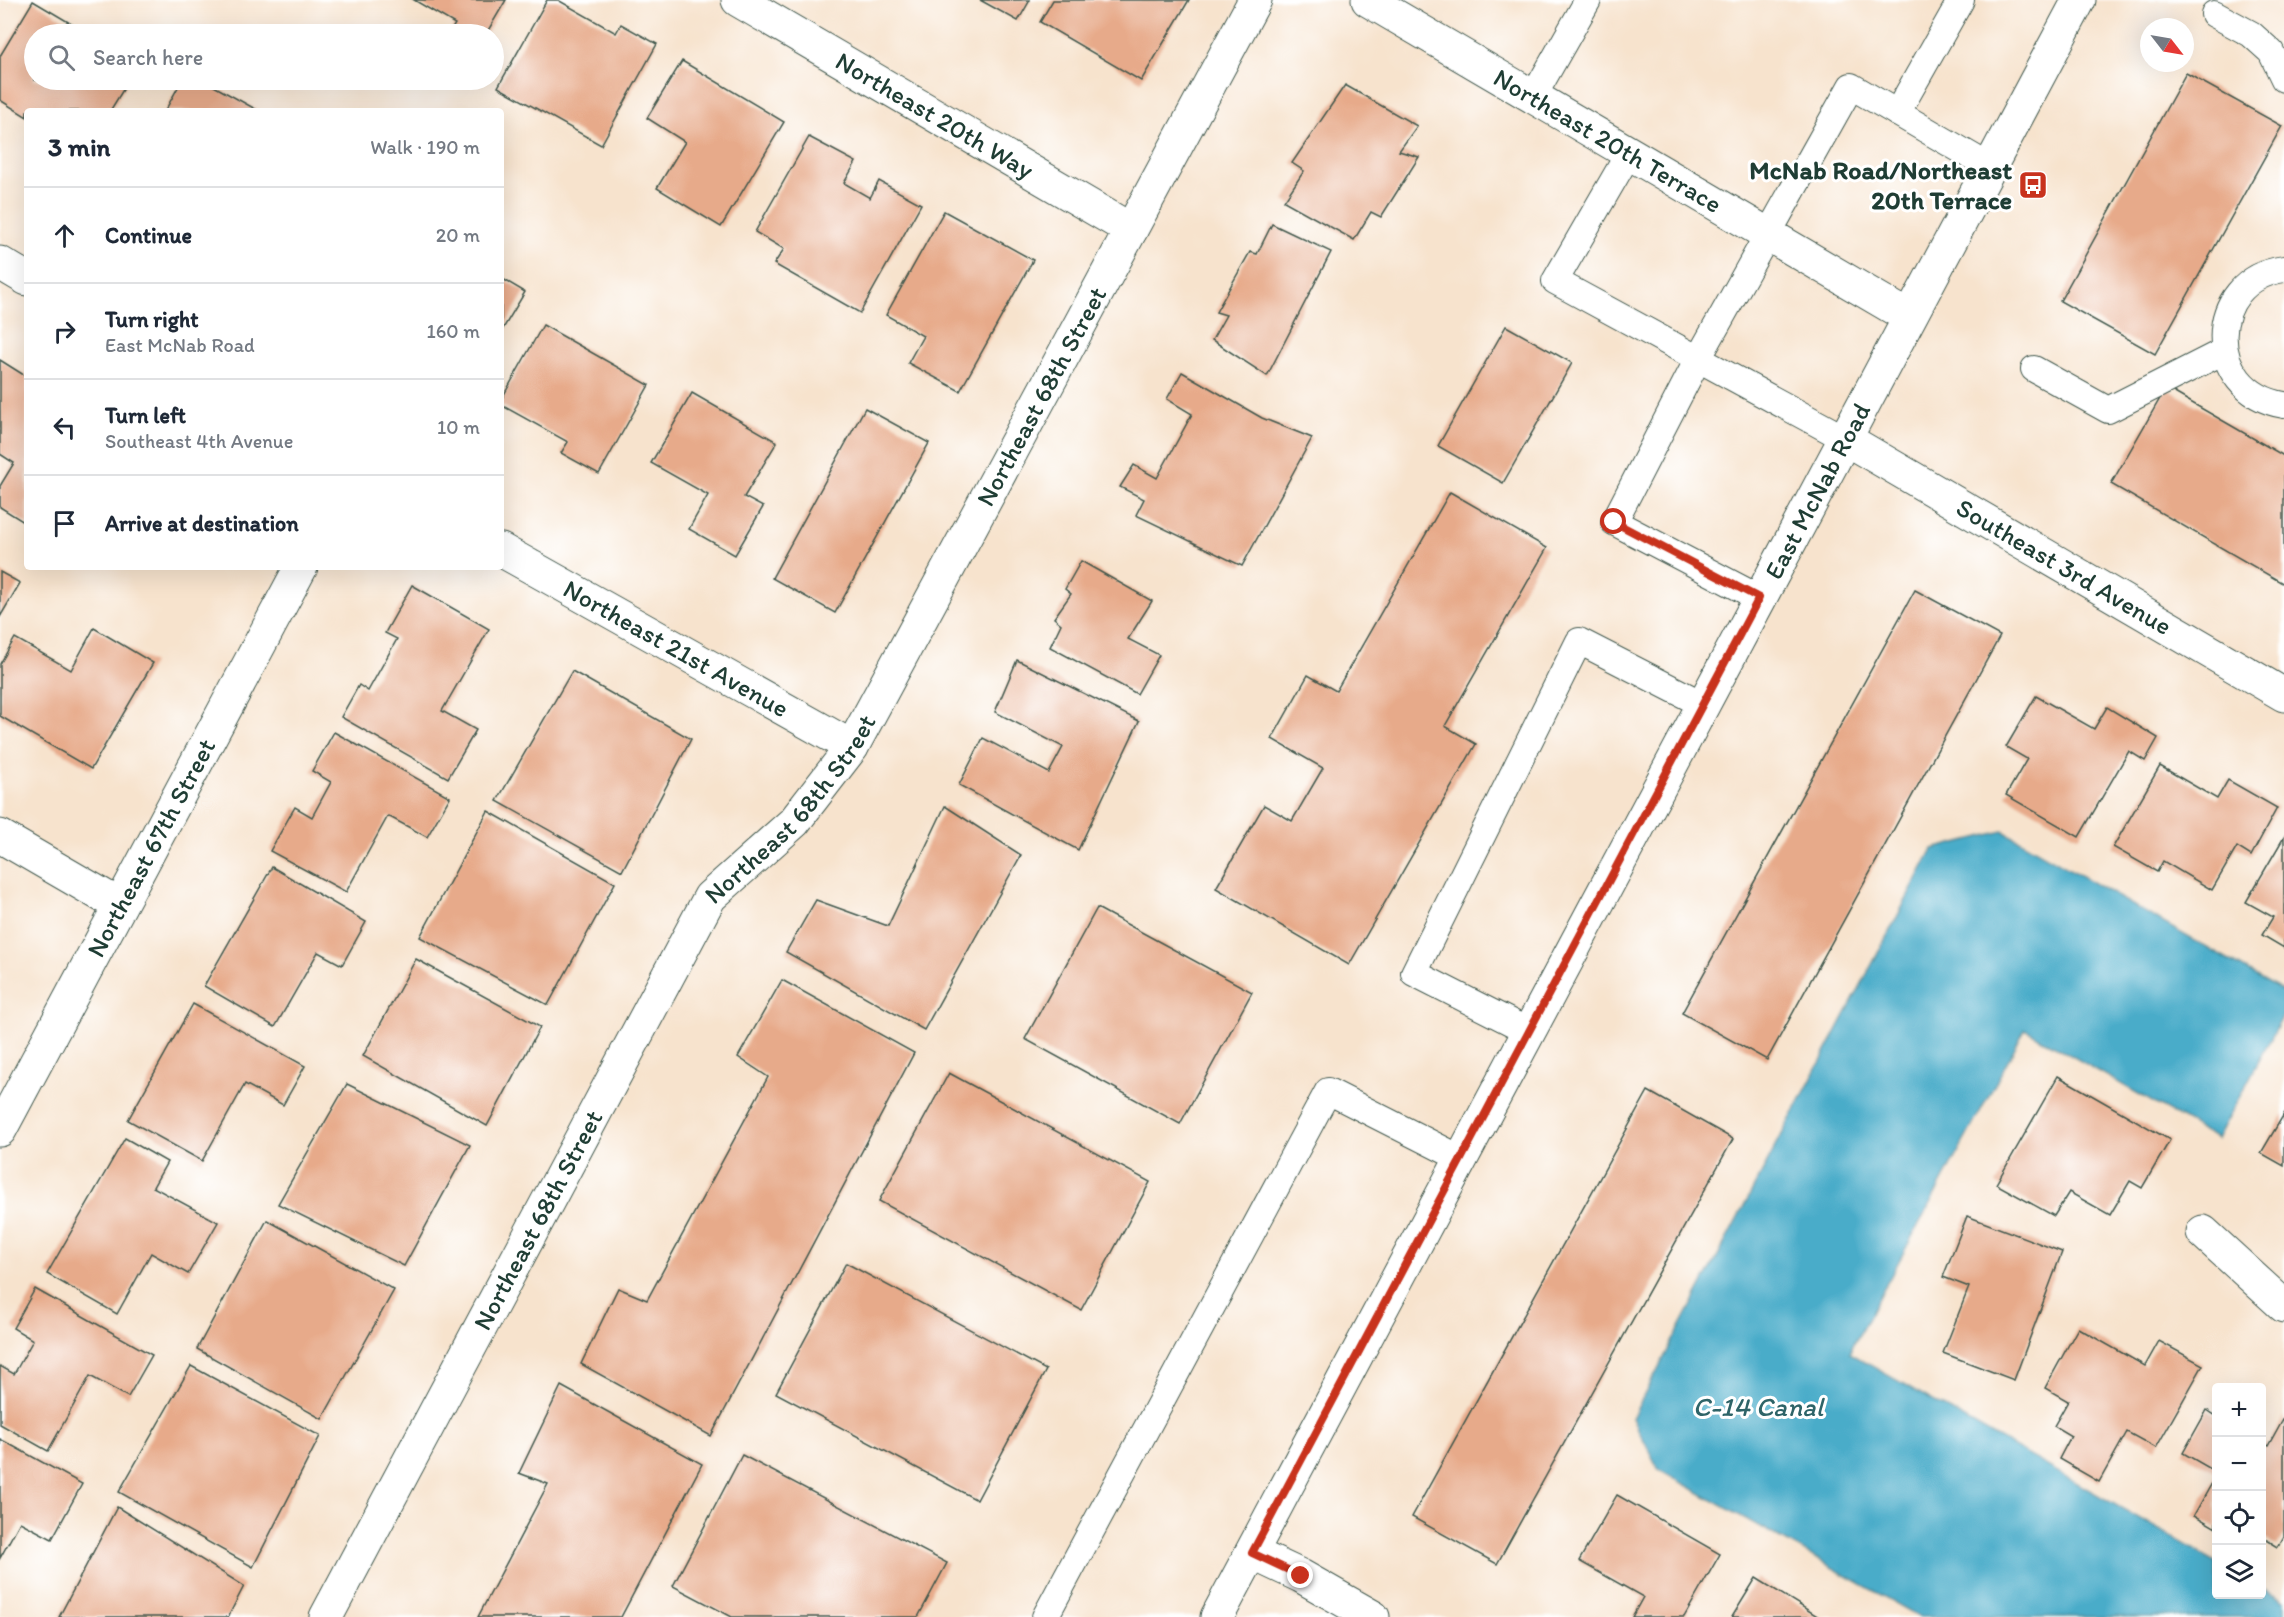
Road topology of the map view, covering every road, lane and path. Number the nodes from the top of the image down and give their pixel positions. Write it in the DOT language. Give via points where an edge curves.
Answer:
graph roads {
  1 [pos="738,0"];
  2 [pos="1255,0"];
  3 [pos="1368,0"];
  4 [pos="1588,0"];
  5 [pos="1961,0"];
  6 [pos="2079,0"];
  7 [pos="2214,14"];
  8 [pos="2284,79"];
  9 [pos="1533,97"];
  10 [pos="1897,113"];
  11 [pos="1629,153"];
  12 [pos="1990,166"];
  13 [pos="1131,230"];
  14 [pos="1768,235"];
  15 [pos="0,263"];
  16 [pos="2284,269"];
  17 [pos="24,277"];
  18 [pos="1909,317"];
  19 [pos="2224,351"];
  20 [pos="1698,359"];
  21 [pos="2034,369"];
  22 [pos="2284,405"];
  23 [pos="1844,438"];
  24 [pos="504,552"];
  25 [pos="299,570"];
  26 [pos="1759,598"];
  27 [pos="2284,695"];
  28 [pos="1702,704"];
  29 [pos="852,747"];
  30 [pos="0,836"];
  31 [pos="119,905"];
  32 [pos="1527,1031"];
  33 [pos="0,1130"];
  34 [pos="1460,1158"];
  35 [pos="2203,1232"];
  36 [pos="2284,1306"];
  37 [pos="1252,1553"];
  38 [pos="326,1617"];
  39 [pos="1046,1617"];
  40 [pos="1217,1617"];
  41 [pos="1374,1617"];
  1 -- 13 [label="street, Northeast 20th Way"];
  2 -- 13 [label="street, Northeast 68th Street"];
  3 -- 9 [label="street, Northeast 20th Terrace"];
  4 -- 9 [label="lane"];
  5 -- 10 [label="lane"];
  6 -- 12 [label="street, East McNab Road"];
  7 -- 8 [label="lane" via="2251,34 2271,52"];
  9 -- 11 [label="street, Northeast 20th Terrace"];
  10 -- 12 [label="lane"];
  10 -- 14 [label="lane" via="1851,86"];
  11 -- 14 [label="street, Northeast 20th Terrace"];
  11 -- 20 [label="lane" via="1555,281"];
  12 -- 18 [label="street, East McNab Road"];
  13 -- 29 [label="street, Northeast 68th Street"];
  14 -- 18 [label="street, Northeast 20th Terrace"];
  14 -- 20 [label="lane"];
  15 -- 17 [label="street"];
  16 -- 19 [label="lane" via="2261,276 2243,289 2230,306 2223,327"];
  18 -- 23 [label="street, East McNab Road"];
  19 -- 21 [label="lane" via="2108,410"];
  19 -- 22 [label="lane" via="2232,373 2248,391 2268,402"];
  20 -- 23 [label="lane"];
  20 -- 26 [label="lane" via="1614,522"];
  23 -- 26 [label="street, East McNab Road"];
  23 -- 27 [label="street, Southeast 3rd Avenue"];
  24 -- 29 [label="street, Northeast 21st Avenue"];
  25 -- 31 [label="street, Northeast 67th Street"];
  26 -- 28 [label="street, East McNab Road"];
  28 -- 32 [label="street, East McNab Road"];
  28 -- 32 [label="lane" via="1579,640 1414,973"];
  29 -- 38 [label="street, Northeast 68th Street" via="795,822 710,897"];
  30 -- 31 [label="street"];
  31 -- 33 [label="street, Northeast 67th Street"];
  32 -- 34 [label="street, East McNab Road"];
  34 -- 37 [label="street, East McNab Road"];
  34 -- 39 [label="lane" via="1328,1091"];
  35 -- 36 [label="street"];
  37 -- 40 [label="street, East McNab Road"];
  37 -- 41 [label="street"];
}
